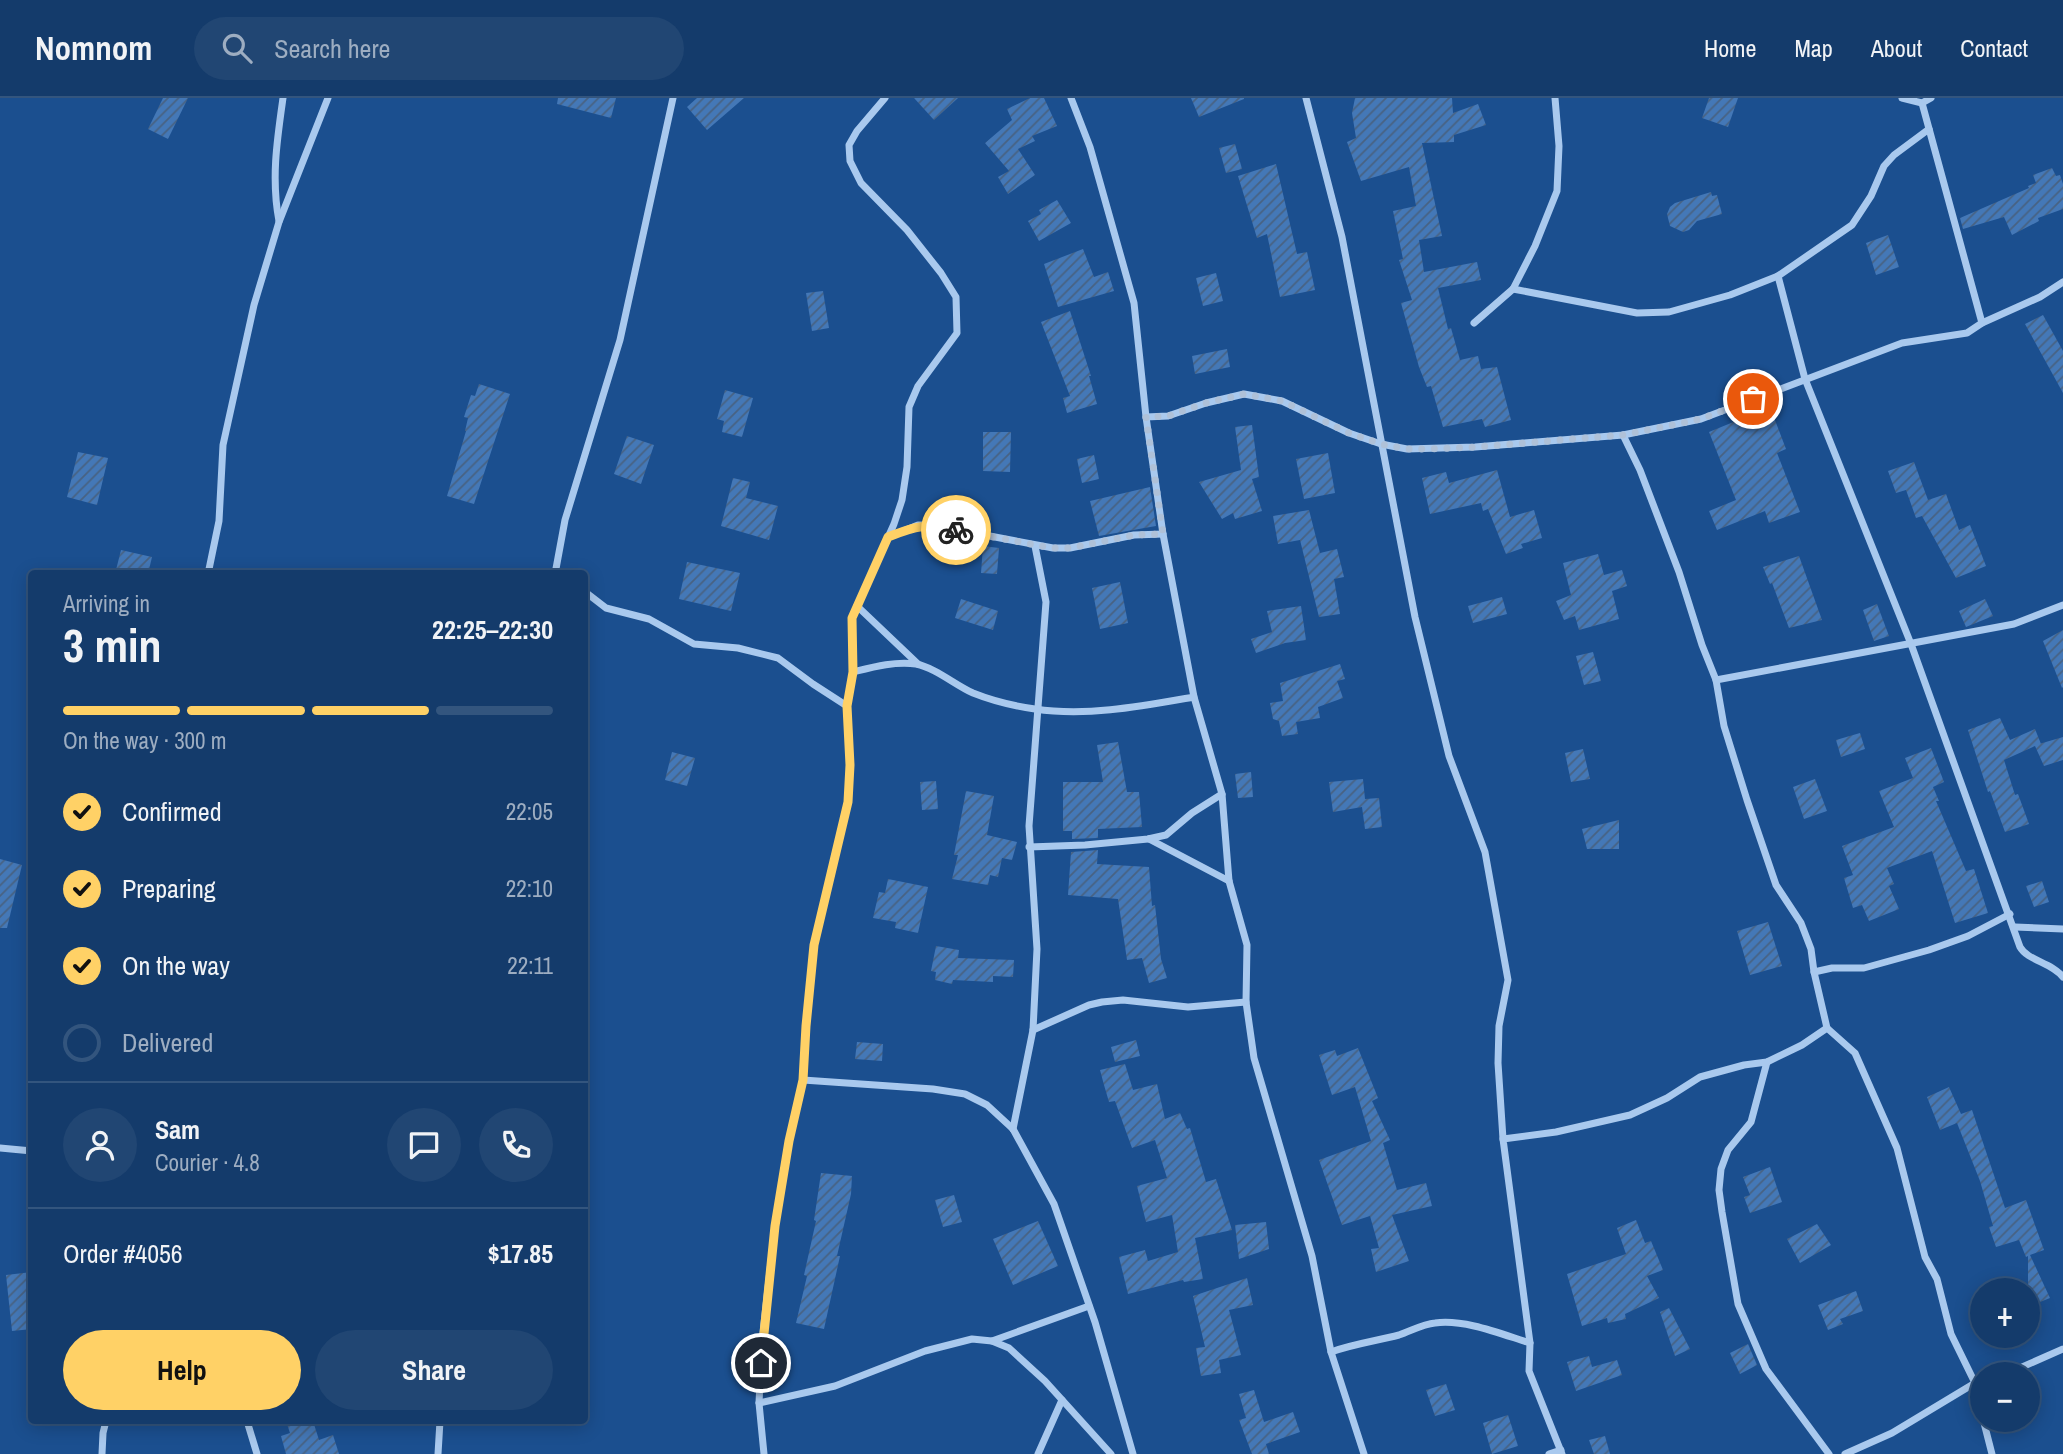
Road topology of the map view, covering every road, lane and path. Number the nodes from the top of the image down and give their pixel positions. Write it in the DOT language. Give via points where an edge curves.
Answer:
graph roads {
  1 [pos="283,98"];
  2 [pos="328,98"];
  3 [pos="673,98"];
  4 [pos="885,98"];
  5 [pos="1071,98"];
  6 [pos="1306,98"];
  7 [pos="1555,98"];
  8 [pos="1902,98"];
  9 [pos="1931,98"];
  10 [pos="1922,103"];
  11 [pos="1929,129"];
  12 [pos="279,222"];
  13 [pos="1778,276"];
  14 [pos="2063,282"];
  15 [pos="1513,289"];
  16 [pos="1474,323"];
  17 [pos="1982,323"];
  18 [pos="1805,379"];
  19 [pos="1146,417"];
  20 [pos="1623,435"];
  21 [pos="1381,444"];
  22 [pos="1163,534"];
  23 [pos="888,537"];
  24 [pos="1035,546"];
  25 [pos="209,570"];
  26 [pos="556,570"];
  27 [pos="588,594"];
  28 [pos="2063,605"];
  29 [pos="857,606"];
  30 [pos="1911,644"];
  31 [pos="919,664"];
  32 [pos="853,672"];
  33 [pos="1716,680"];
  34 [pos="1194,697"];
  35 [pos="847,706"];
  36 [pos="1037,710"];
  37 [pos="1222,794"];
  38 [pos="1148,839"];
  39 [pos="1029,846"];
  40 [pos="1229,881"];
  41 [pos="2010,914"];
  42 [pos="2015,927"];
  43 [pos="2063,929"];
  44 [pos="1814,972"];
  45 [pos="2063,977"];
  46 [pos="1246,1002"];
  47 [pos="1827,1028"];
  48 [pos="1033,1030"];
  49 [pos="1767,1062"];
  50 [pos="803,1080"];
  51 [pos="1013,1129"];
  52 [pos="1503,1139"];
  53 [pos="0,1148"];
  54 [pos="28,1151"];
  55 [pos="1089,1306"];
  56 [pos="992,1341"];
  57 [pos="1530,1343"];
  58 [pos="2063,1349"];
  59 [pos="1331,1353"];
  60 [pos="2033,1362"];
  61 [pos="1970,1367"];
  62 [pos="1970,1387"];
  63 [pos="1062,1400"];
  64 [pos="759,1403"];
  65 [pos="105,1424"];
  66 [pos="248,1424"];
  67 [pos="440,1424"];
  68 [pos="1986,1432"];
  69 [pos="1562,1452"];
  70 [pos="102,1454"];
  71 [pos="257,1454"];
  72 [pos="438,1454"];
  73 [pos="764,1454"];
  74 [pos="1038,1454"];
  75 [pos="1111,1454"];
  76 [pos="1133,1454"];
  77 [pos="1364,1454"];
  78 [pos="1549,1454"];
  79 [pos="1829,1454"];
  80 [pos="1845,1454"];
  81 [pos="1992,1454"];
  1 -- 12 [label="street" via="274,167"];
  2 -- 12 [label="street"];
  3 -- 26 [label="street" via="620,340 565,520"];
  4 -- 23 [label="street" via="849,145 850,161 861,183 941,273 956,297 958,313 957,333 918,386 909,407 902,500"];
  5 -- 19 [label="street" via="1090,147 1134,303"];
  6 -- 21 [label="street" via="1342,237"];
  7 -- 15 [label="street" via="1557,191"];
  8 -- 10 [label="street"];
  9 -- 10 [label="street"];
  10 -- 11 [label="street"];
  11 -- 13 [label="street" via="1884,166 1852,225"];
  11 -- 17 [label="street"];
  12 -- 25 [label="street" via="229,411 219,521"];
  13 -- 15 [label="street" via="1669,312 1637,313"];
  13 -- 18 [label="street"];
  14 -- 17 [label="street"];
  15 -- 16 [label="street"];
  17 -- 18 [label="street" via="1968,333 1902,343"];
  18 -- 20 [label="street" via="1701,419"];
  18 -- 30 [label="street"];
  19 -- 21 [label="street" via="1168,416 1244,394 1282,401"];
  19 -- 22 [label="street"];
  20 -- 21 [label="street" via="1475,447 1407,449"];
  20 -- 33 [label="street" via="1679,572"];
  21 -- 52 [label="street" via="1415,617 1449,756 1485,852 1506,968 1498,1063"];
  22 -- 24 [label="street" via="1070,548"];
  22 -- 34 [label="street"];
  23 -- 24 [label="street" via="918,525 932,525"];
  23 -- 29 [label="street"];
  24 -- 36 [label="street" via="1046,602"];
  27 -- 35 [label="street" via="606,608 649,619 694,644 778,658"];
  28 -- 30 [label="street" via="2014,624"];
  29 -- 31 [label="street"];
  29 -- 32 [label="street" via="852,618"];
  30 -- 33 [label="street"];
  30 -- 41 [label="street"];
  31 -- 32 [label="street" via="897,663"];
  31 -- 36 [label="street" via="995,701"];
  32 -- 35 [label="street"];
  33 -- 44 [label="street" via="1724,726 1747,800 1776,885 1801,923"];
  34 -- 36 [label="street" via="1133,708"];
  34 -- 37 [label="street"];
  35 -- 50 [label="street" via="848,802 814,945"];
  36 -- 39 [label="street"];
  37 -- 38 [label="street" via="1166,835"];
  37 -- 40 [label="street"];
  38 -- 39 [label="street"];
  38 -- 40 [label="street"];
  39 -- 48 [label="street" via="1037,949"];
  40 -- 46 [label="street" via="1247,945"];
  41 -- 42 [label="street"];
  41 -- 44 [label="street" via="1929,950 1864,968"];
  42 -- 43 [label="street"];
  42 -- 45 [label="street" via="2024,953 2046,962"];
  44 -- 47 [label="street"];
  46 -- 48 [label="street" via="1188,1007 1102,1002"];
  46 -- 59 [label="street" via="1254,1058 1312,1256"];
  47 -- 49 [label="street"];
  47 -- 61 [label="street" via="1855,1053 1889,1128 1951,1334"];
  48 -- 51 [label="street"];
  49 -- 52 [label="street" via="1700,1077 1630,1115"];
  49 -- 79 [label="street" via="1751,1122 1728,1150 1721,1169 1722,1212 1738,1304 1766,1370"];
  50 -- 51 [label="street" via="965,1094 987,1105"];
  50 -- 64 [label="street" via="775,1226"];
  51 -- 55 [label="street" via="1054,1204"];
  52 -- 57 [label="street"];
  53 -- 54 [label="street"];
  55 -- 56 [label="street"];
  55 -- 76 [label="street"];
  56 -- 63 [label="street" via="1009,1348"];
  56 -- 64 [label="street" via="972,1339 925,1351 835,1386"];
  57 -- 59 [label="street" via="1481,1329 1434,1323"];
  57 -- 69 [label="street" via="1529,1371"];
  58 -- 60 [label="street"];
  59 -- 77 [label="street"];
  62 -- 80 [label="street" via="1892,1433"];
  63 -- 74 [label="street"];
  63 -- 75 [label="street"];
  64 -- 73 [label="street"];
  65 -- 70 [label="street"];
  66 -- 71 [label="street"];
  67 -- 72 [label="street"];
  68 -- 81 [label="street"];
  69 -- 78 [label="street"];
}
